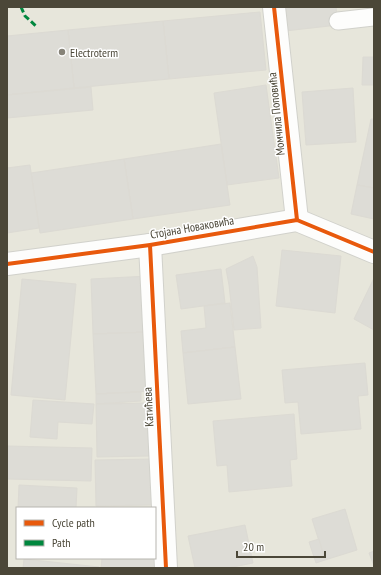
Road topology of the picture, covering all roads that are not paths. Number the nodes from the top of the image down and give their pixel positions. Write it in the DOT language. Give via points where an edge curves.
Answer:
graph roads {
  1 [pos="373,18"];
  2 [pos="278,20"];
  3 [pos="338,21"];
  4 [pos="297,220"];
  5 [pos="150,245"];
  6 [pos="374,252"];
  7 [pos="7,264"];
  8 [pos="166,568"];
  1 -- 3 [label="lane"];
  2 -- 4 [label="street, Момчила Поповића"];
  4 -- 5 [label="street, Стојана Новаковића"];
  4 -- 6 [label="street"];
  5 -- 7 [label="street, Стојана Новаковића"];
  5 -- 8 [label="street, Катићева"];
}
